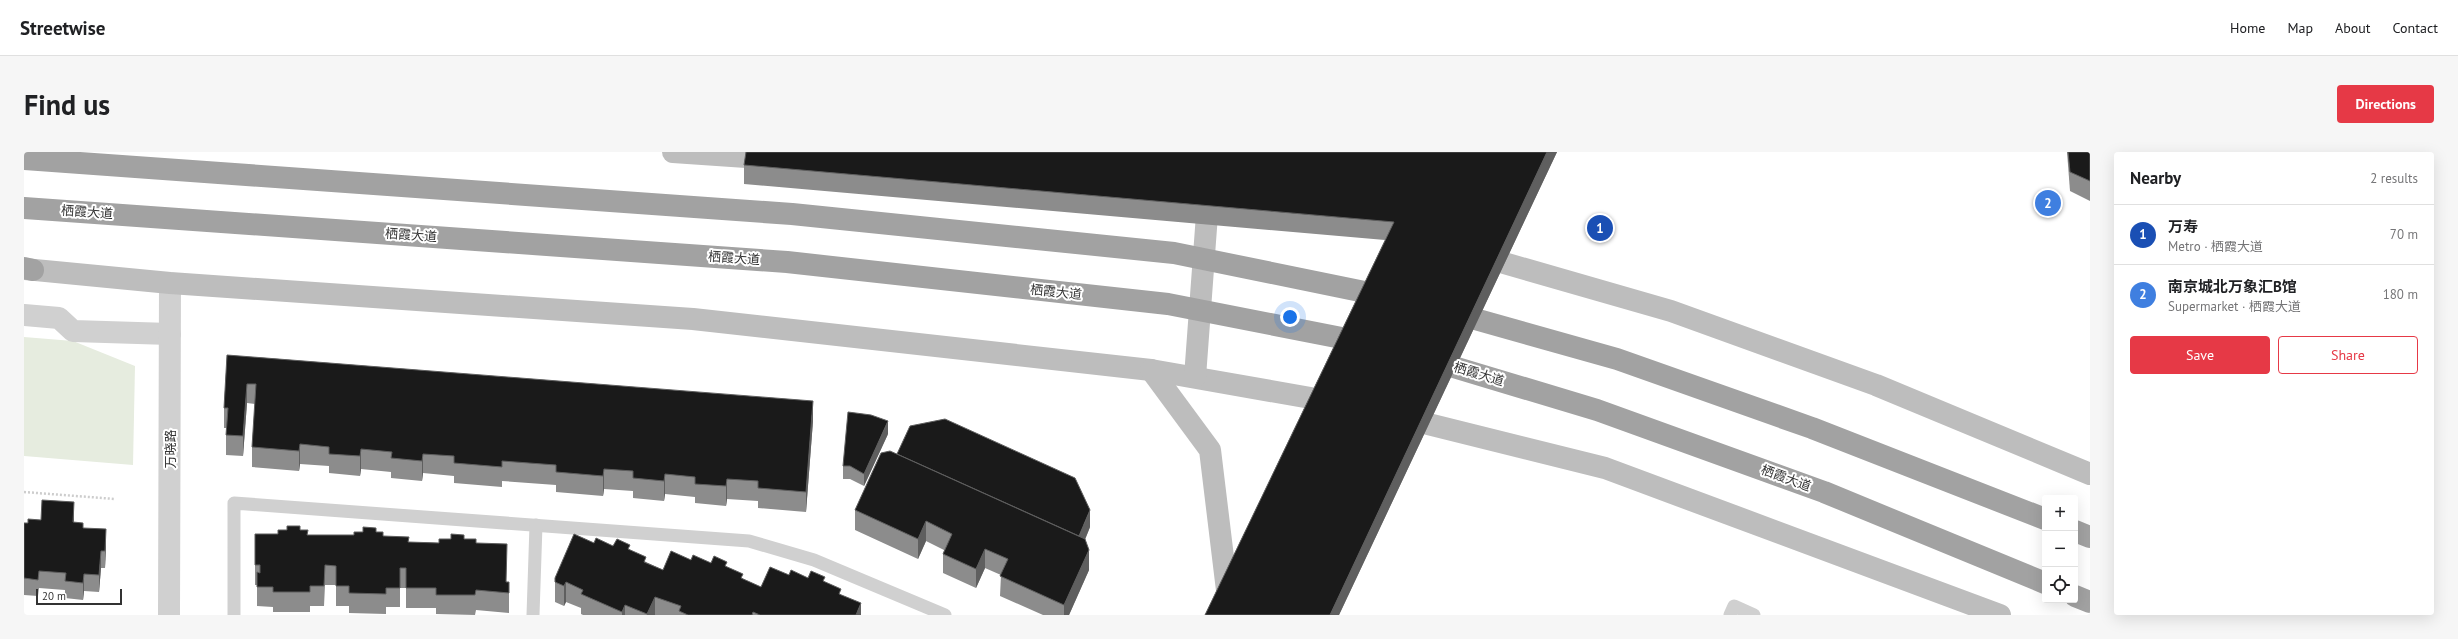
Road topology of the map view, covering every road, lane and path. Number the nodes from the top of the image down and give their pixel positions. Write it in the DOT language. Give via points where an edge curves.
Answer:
graph roads {
  1 [pos="673,152"];
  2 [pos="24,159"];
  3 [pos="796,160"];
  4 [pos="1185,198"];
  5 [pos="1208,201"];
  6 [pos="1231,205"];
  7 [pos="24,208"];
  8 [pos="1457,249"];
  9 [pos="27,269"];
  10 [pos="170,283"];
  11 [pos="1410,301"];
  12 [pos="1433,307"];
  13 [pos="24,315"];
  14 [pos="170,334"];
  15 [pos="1383,346"];
  16 [pos="1406,352"];
  17 [pos="1151,370"];
  18 [pos="1195,377"];
  19 [pos="1358,407"];
  20 [pos="1379,412"];
  21 [pos="2090,474"];
  22 [pos="24,492"];
  23 [pos="115,499"];
  24 [pos="2042,518"];
  25 [pos="536,525"];
  26 [pos="2078,532"];
  27 [pos="2090,537"];
  28 [pos="2042,582"];
  29 [pos="2078,597"];
  30 [pos="2090,602"];
  31 [pos="169,615"];
  32 [pos="234,615"];
  33 [pos="532,615"];
  34 [pos="946,615"];
  35 [pos="1230,615"];
  36 [pos="1730,615"];
  37 [pos="1754,615"];
  38 [pos="2000,615"];
  1 -- 3 [label="main road"];
  2 -- 11 [label="highway" via="792,214 1174,253"];
  4 -- 5 [label="main road"];
  5 -- 6 [label="main road"];
  5 -- 18 [label="main road"];
  7 -- 15 [label="highway, 栖霞大道" via="787,262 1168,304"];
  8 -- 21 [label="main road" via="1678,314 1876,385"];
  9 -- 10 [label="main road"];
  10 -- 14 [label="street, 万晓路"];
  10 -- 17 [label="main road" via="693,319"];
  12 -- 24 [label="highway" via="1617,359 1812,428"];
  13 -- 14 [label="street" via="59,318 73,331"];
  14 -- 31 [label="street, 万晓路"];
  16 -- 28 [label="highway, 栖霞大道" via="1597,410 1810,487"];
  17 -- 18 [label="main road"];
  17 -- 35 [label="main road" via="1210,450"];
  18 -- 19 [label="main road"];
  20 -- 38 [label="main road" via="1605,468"];
  22 -- 23 [label="path"];
  25 -- 32 [label="lane" via="234,503"];
  25 -- 33 [label="lane"];
  25 -- 34 [label="lane" via="749,541 814,560"];
  26 -- 27 [label="highway"];
  29 -- 30 [label="highway"];
  36 -- 37 [label="lane" via="1734,606"];
}
